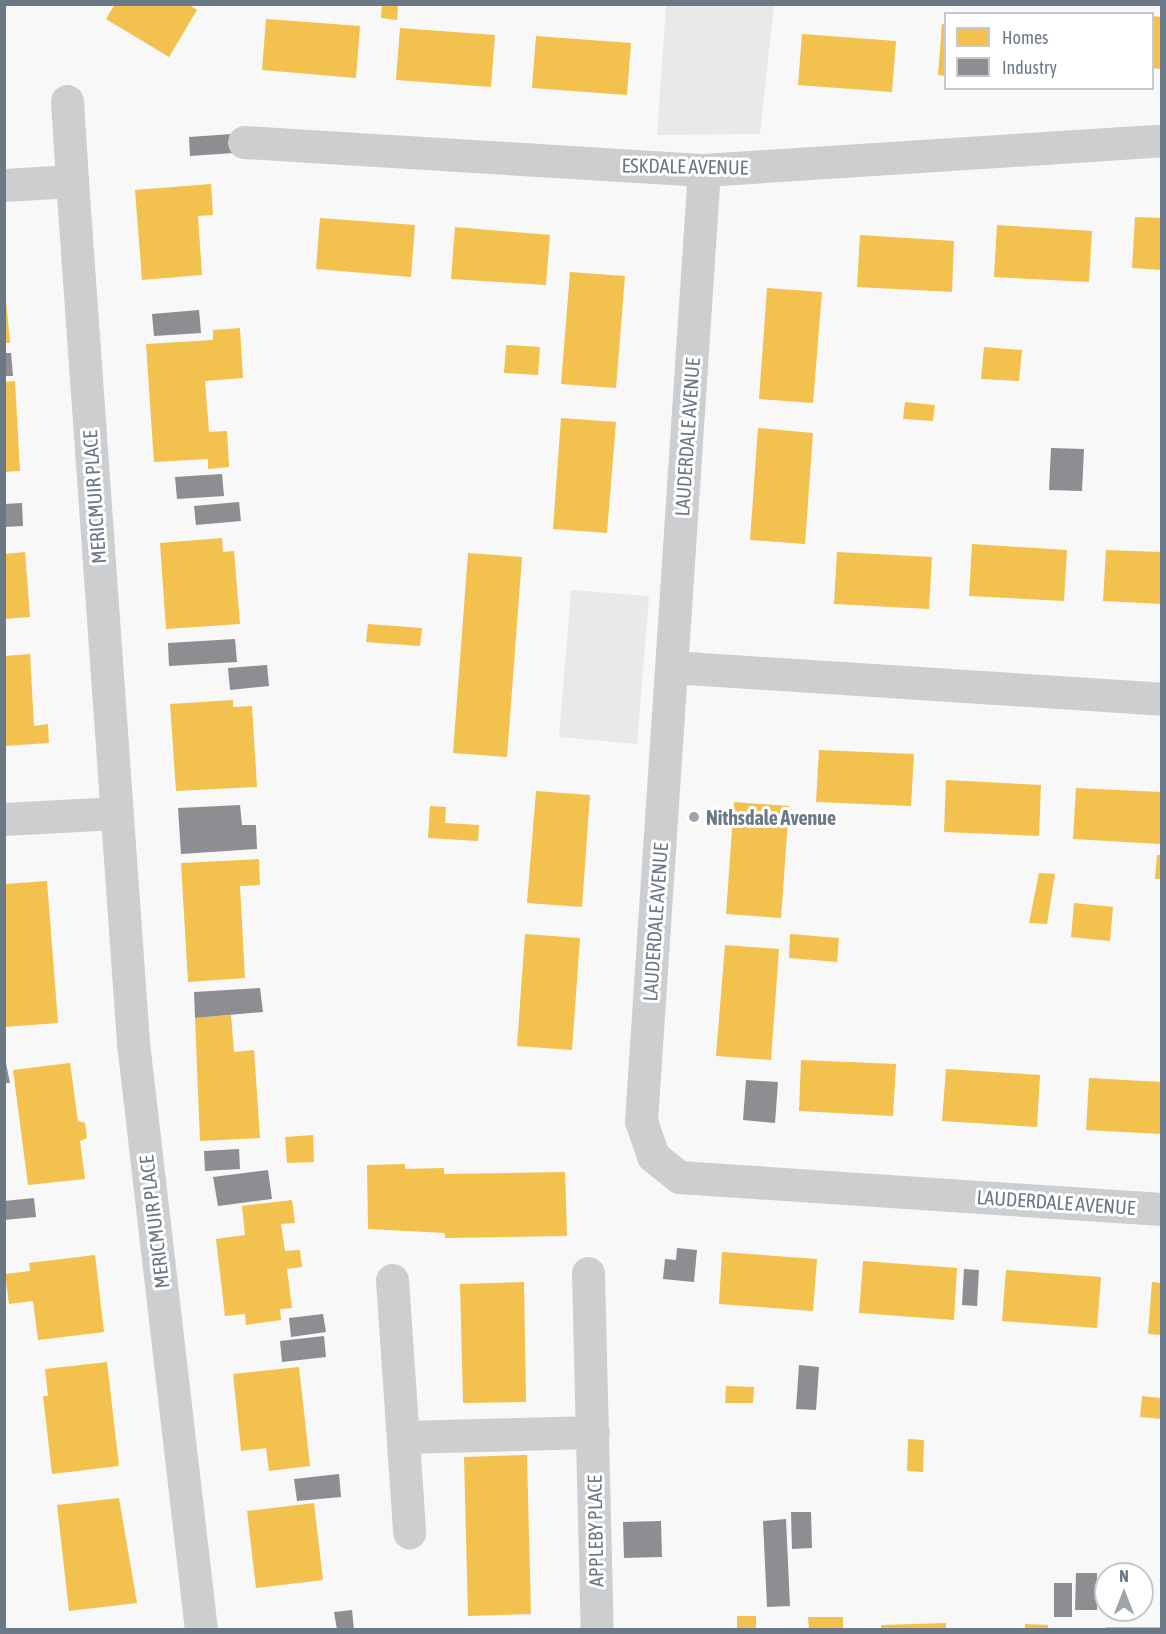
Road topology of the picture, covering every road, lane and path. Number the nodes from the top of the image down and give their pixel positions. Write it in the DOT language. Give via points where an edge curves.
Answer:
graph roads {
  1 [pos="67,101"];
  2 [pos="1161,140"];
  3 [pos="244,142"];
  4 [pos="704,170"];
  5 [pos="72,181"];
  6 [pos="4,185"];
  7 [pos="672,667"];
  8 [pos="1161,699"];
  9 [pos="116,813"];
  10 [pos="4,819"];
  11 [pos="1161,1209"];
  12 [pos="588,1273"];
  13 [pos="392,1280"];
  14 [pos="592,1432"];
  15 [pos="403,1437"];
  16 [pos="409,1532"];
  17 [pos="201,1629"];
  18 [pos="597,1629"];
  1 -- 5 [label="street, MERICMUIR PLACE"];
  2 -- 4 [label="street, ESKDALE AVENUE"];
  3 -- 4 [label="street, ESKDALE AVENUE"];
  4 -- 7 [label="street, LAUDERDALE AVENUE"];
  5 -- 6 [label="street"];
  5 -- 9 [label="street, MERICMUIR PLACE"];
  7 -- 8 [label="street"];
  7 -- 11 [label="street, LAUDERDALE AVENUE" via="641,1121 653,1156 679,1177"];
  9 -- 10 [label="street"];
  9 -- 17 [label="street, MERICMUIR PLACE" via="133,1043"];
  12 -- 14 [label="street, APPLEBY PLACE"];
  13 -- 15 [label="street"];
  14 -- 15 [label="street"];
  14 -- 18 [label="street, APPLEBY PLACE"];
  15 -- 16 [label="street"];
}
